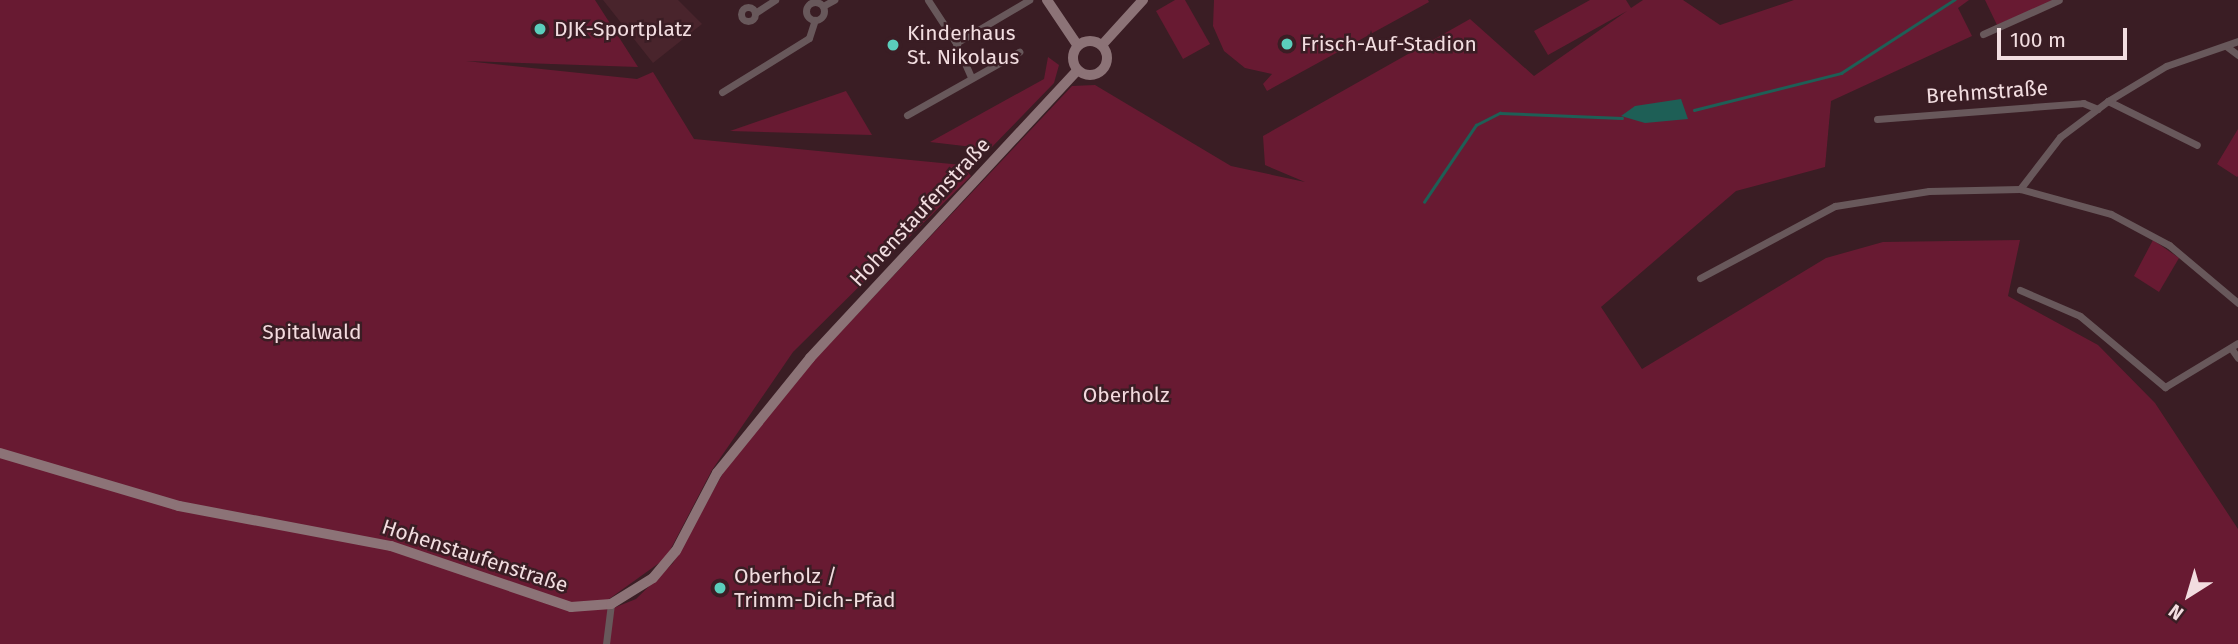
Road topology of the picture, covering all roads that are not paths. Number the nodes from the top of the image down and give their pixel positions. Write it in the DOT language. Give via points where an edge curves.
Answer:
graph roads {
  1 [pos="775,0"];
  2 [pos="834,0"];
  3 [pos="928,0"];
  4 [pos="1029,0"];
  5 [pos="1047,0"];
  6 [pos="1143,0"];
  7 [pos="2059,0"];
  8 [pos="823,6"];
  9 [pos="755,13"];
  10 [pos="815,20"];
  11 [pos="1983,34"];
  12 [pos="2238,41"];
  13 [pos="956,43"];
  14 [pos="1101,45"];
  15 [pos="1078,46"];
  16 [pos="2226,46"];
  17 [pos="1020,52"];
  18 [pos="2238,55"];
  19 [pos="1078,70"];
  20 [pos="971,77"];
  21 [pos="722,92"];
  22 [pos="2108,101"];
  23 [pos="2098,109"];
  24 [pos="907,115"];
  25 [pos="1877,119"];
  26 [pos="2197,145"];
  27 [pos="2020,189"];
  28 [pos="1700,278"];
  29 [pos="2020,290"];
  30 [pos="2238,303"];
  31 [pos="2234,346"];
  32 [pos="2238,358"];
  33 [pos="0,453"];
  34 [pos="611,604"];
  35 [pos="606,644"];
  1 -- 9 [label="street"];
  2 -- 8 [label="street"];
  3 -- 13 [label="street"];
  4 -- 13 [label="street"];
  5 -- 15 [label="main road"];
  6 -- 14 [label="main road"];
  7 -- 11 [label="street"];
  8 -- 10 [label="street"];
  8 -- 10 [label="street" via="808,6"];
  10 -- 21 [label="street" via="809,38"];
  12 -- 16 [label="street"];
  13 -- 20 [label="street"];
  14 -- 15 [label="main road"];
  14 -- 19 [label="main road" via="1107,57 1103,69 1089,75"];
  15 -- 19 [label="main road" via="1073,55"];
  16 -- 18 [label="street"];
  16 -- 22 [label="street" via="2166,66"];
  17 -- 20 [label="street"];
  19 -- 34 [label="main road, Hohenstaufenstraße" via="810,358 717,473 676,551 653,578"];
  20 -- 24 [label="street"];
  22 -- 23 [label="street"];
  22 -- 26 [label="street"];
  23 -- 25 [label="street, Brehmstraße" via="2083,103"];
  23 -- 27 [label="street" via="2060,137"];
  27 -- 28 [label="street" via="1929,191 1835,206"];
  27 -- 30 [label="street" via="2111,214 2169,246"];
  29 -- 31 [label="street" via="2080,316 2170,387"];
  31 -- 32 [label="street"];
  33 -- 34 [label="main road, Hohenstaufenstraße" via="179,506 391,546 571,607"];
  34 -- 35 [label="street"];
}
